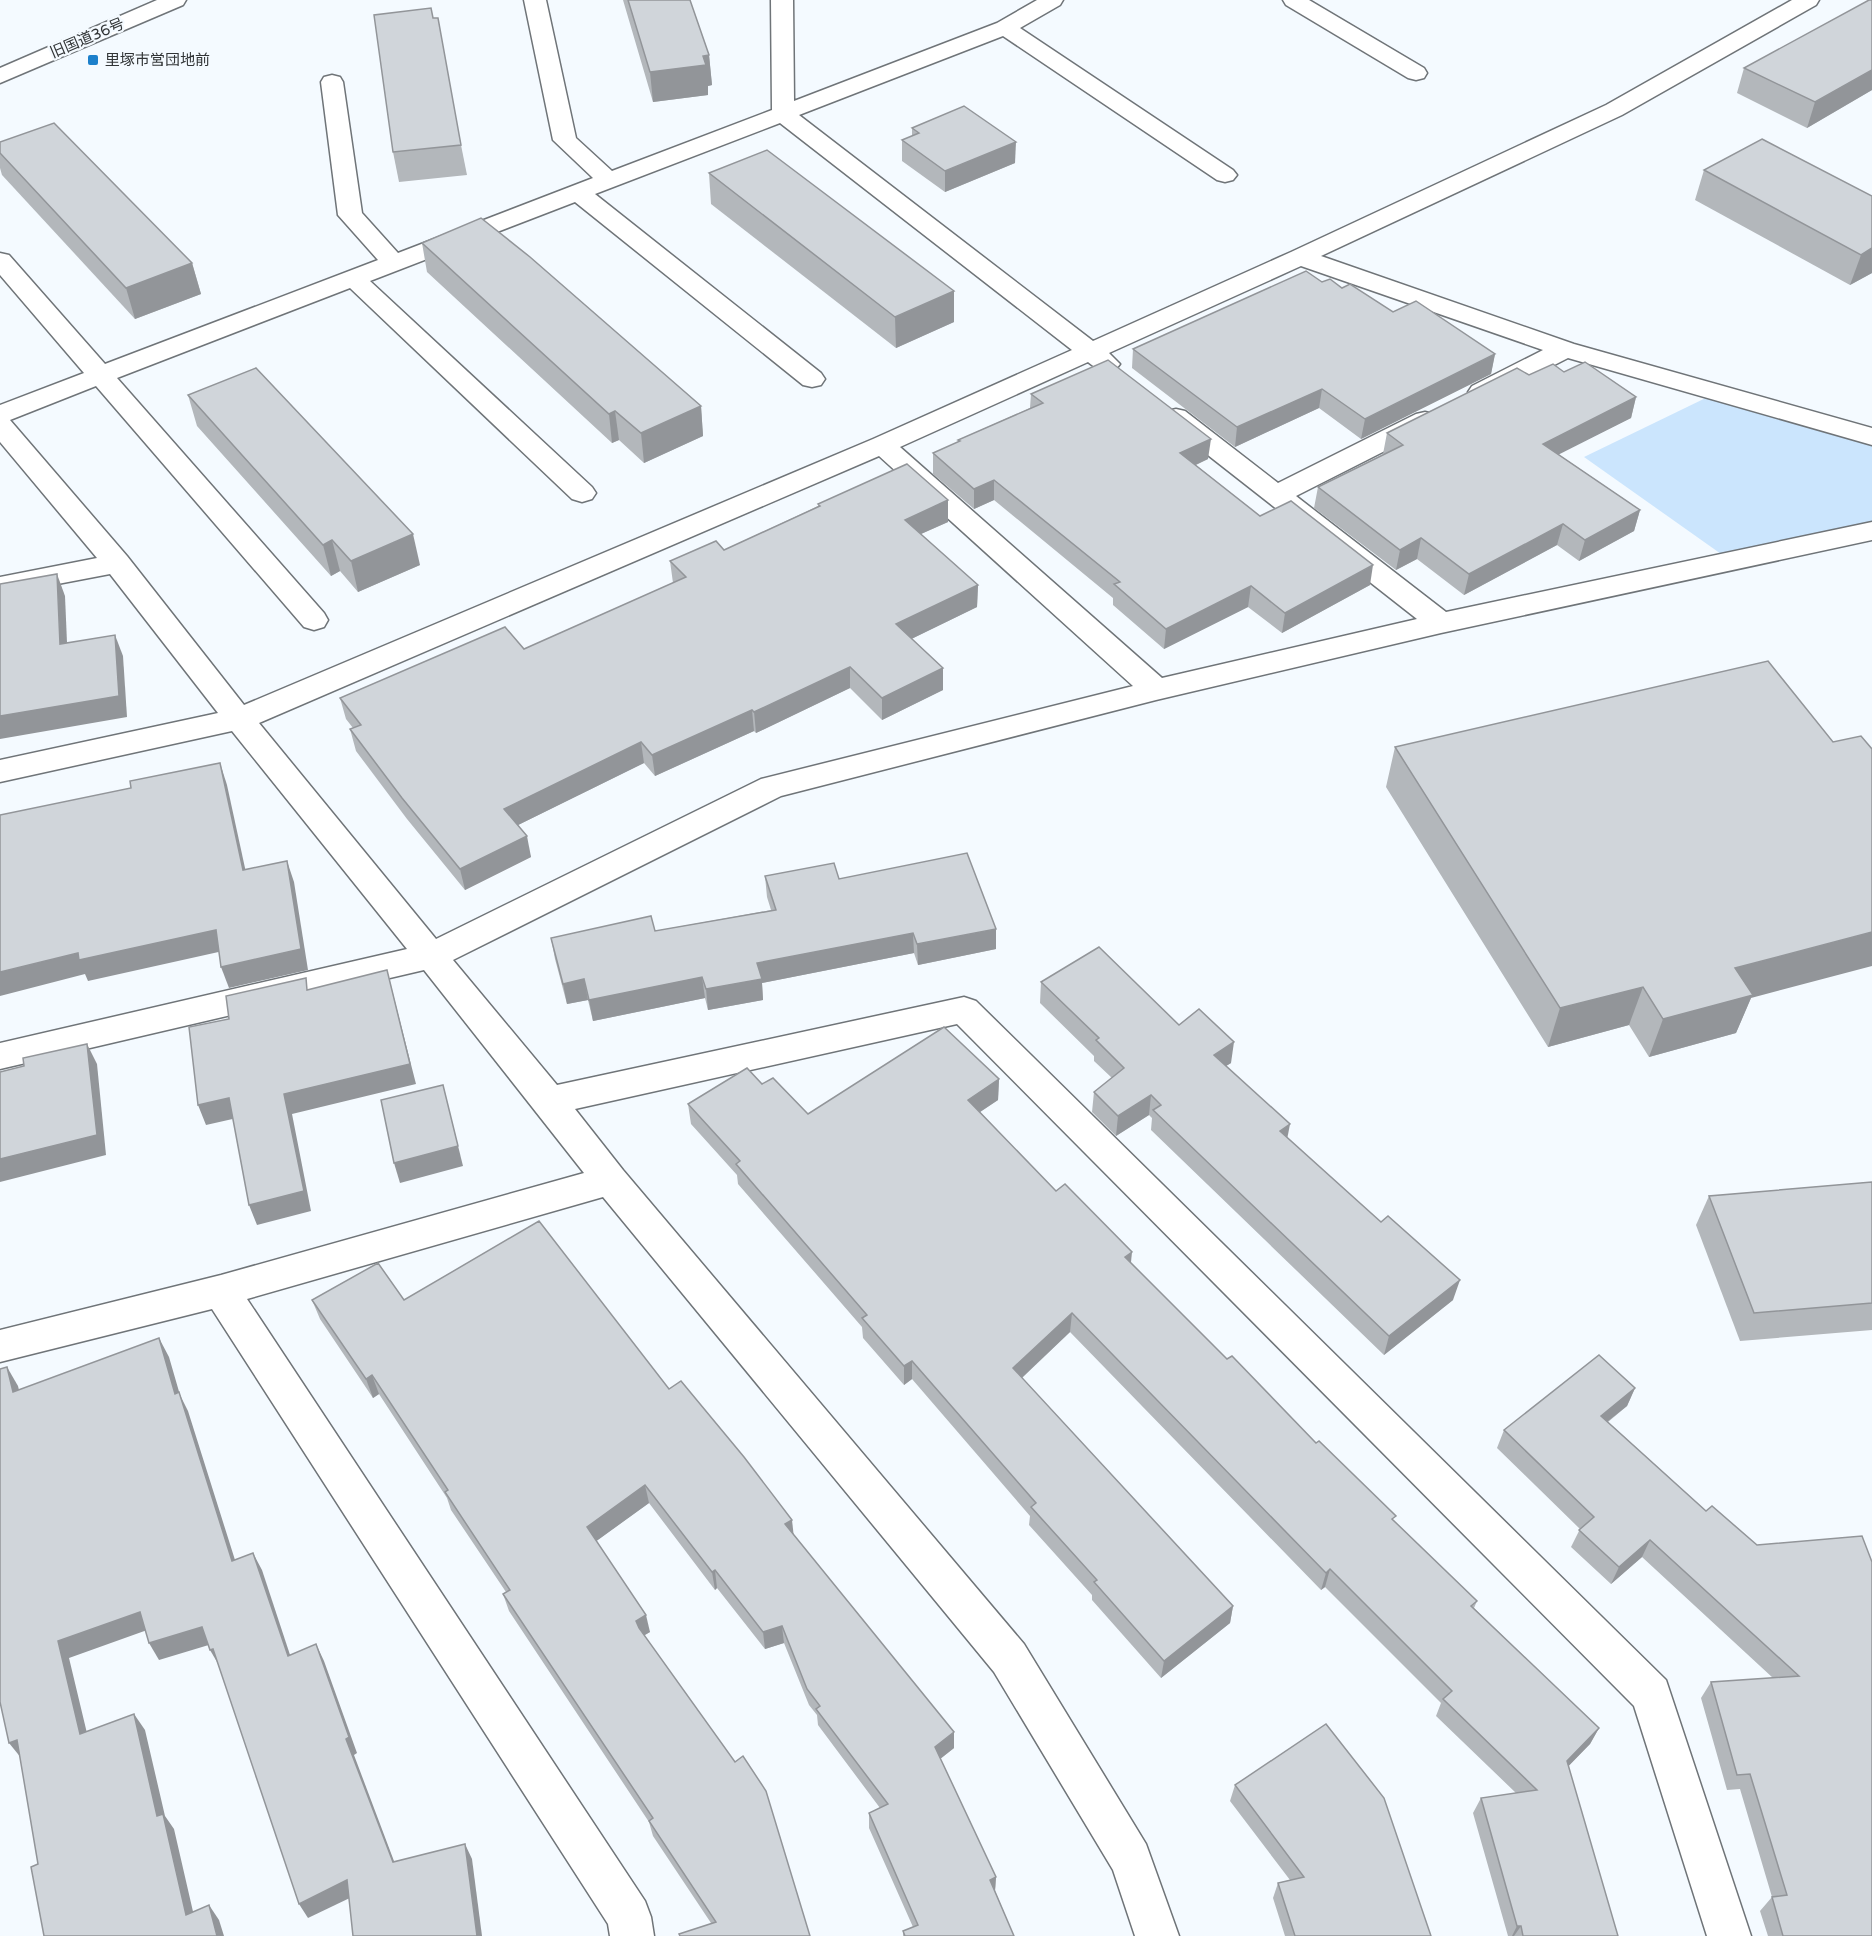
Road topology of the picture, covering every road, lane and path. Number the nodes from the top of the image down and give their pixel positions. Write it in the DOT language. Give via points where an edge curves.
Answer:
graph roads {
  1 [pos="174,0"];
  2 [pos="536,0"];
  3 [pos="782,0"];
  4 [pos="1052,0"];
  5 [pos="1294,0"];
  6 [pos="1808,0"];
  7 [pos="1005,28"];
  8 [pos="1416,73"];
  9 [pos="1,75"];
  10 [pos="332,82"];
  11 [pos="783,114"];
  12 [pos="1225,175"];
  13 [pos="610,181"];
  14 [pos="579,193"];
  15 [pos="1300,257"];
  16 [pos="0,260"];
  17 [pos="394,263"];
  18 [pos="354,279"];
  19 [pos="1565,349"];
  20 [pos="1092,352"];
  21 [pos="103,375"];
  22 [pos="812,379"];
  23 [pos="1129,381"];
  24 [pos="1156,402"];
  25 [pos="0,414"];
  26 [pos="0,425"];
  27 [pos="1872,437"];
  28 [pos="882,445"];
  29 [pos="582,493"];
  30 [pos="1276,495"];
  31 [pos="1872,531"];
  32 [pos="117,563"];
  33 [pos="0,586"];
  34 [pos="314,620"];
  35 [pos="1441,623"];
  36 [pos="1156,690"];
  37 [pos="239,719"];
  38 [pos="0,771"];
  39 [pos="431,956"];
  40 [pos="0,1056"];
  41 [pos="549,1101"];
  42 [pos="610,1180"];
  43 [pos="221,1291"];
  44 [pos="0,1346"];
  45 [pos="632,1936"];
  46 [pos="1157,1936"];
  47 [pos="1729,1936"];
  1 -- 9 [label="street, 旧国道36号"];
  2 -- 13 [label="street" via="565,140"];
  3 -- 11 [label="street"];
  4 -- 7 [label="street"];
  5 -- 8 [label="street"];
  6 -- 15 [label="street" via="1614,110"];
  7 -- 11 [label="street"];
  7 -- 12 [label="street"];
  10 -- 17 [label="street" via="351,215"];
  11 -- 13 [label="street"];
  11 -- 20 [label="street"];
  13 -- 14 [label="street"];
  14 -- 17 [label="street"];
  14 -- 22 [label="street"];
  15 -- 19 [label="street"];
  15 -- 20 [label="street"];
  16 -- 21 [label="street"];
  17 -- 18 [label="street"];
  18 -- 21 [label="street"];
  18 -- 29 [label="street"];
  19 -- 27 [label="street"];
  19 -- 30 [label="street"];
  20 -- 23 [label="street"];
  20 -- 28 [label="street"];
  21 -- 25 [label="street"];
  21 -- 34 [label="street"];
  24 -- 30 [label="street"];
  26 -- 32 [label="street"];
  28 -- 36 [label="street"];
  28 -- 37 [label="street"];
  30 -- 35 [label="street"];
  31 -- 35 [label="street"];
  32 -- 33 [label="street"];
  32 -- 37 [label="street"];
  35 -- 36 [label="street"];
  36 -- 39 [label="street" via="772,787"];
  37 -- 38 [label="street"];
  37 -- 39 [label="street"];
  39 -- 40 [label="street"];
  39 -- 41 [label="street"];
  41 -- 42 [label="street"];
  41 -- 47 [label="street" via="964,1011 1651,1694"];
  42 -- 43 [label="street"];
  42 -- 46 [label="street" via="1009,1658 1131,1859"];
  43 -- 44 [label="street"];
  43 -- 45 [label="street" via="629,1917"];
}
